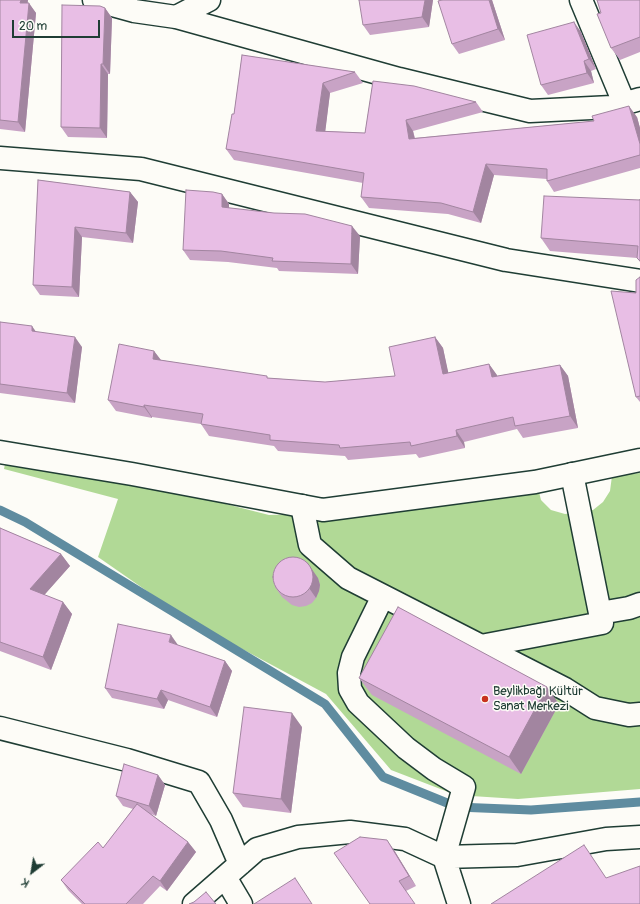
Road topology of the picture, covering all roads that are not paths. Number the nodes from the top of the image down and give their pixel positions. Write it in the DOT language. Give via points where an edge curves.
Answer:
graph roads {
  1 [pos="94,0"];
  2 [pos="209,0"];
  3 [pos="581,0"];
  4 [pos="133,5"];
  5 [pos="176,17"];
  6 [pos="632,101"];
  7 [pos="0,158"];
  8 [pos="640,281"];
  9 [pos="0,452"];
  10 [pos="640,460"];
  11 [pos="572,474"];
  12 [pos="302,506"];
  13 [pos="383,596"];
  14 [pos="640,604"];
  15 [pos="600,613"];
  16 [pos="481,646"];
  17 [pos="640,714"];
  18 [pos="0,728"];
  19 [pos="640,837"];
  20 [pos="444,857"];
  21 [pos="232,870"];
  22 [pos="194,904"];
  23 [pos="241,904"];
  24 [pos="459,904"];
  1 -- 4 [label="street"];
  2 -- 5 [label="street"];
  3 -- 6 [label="street"];
  4 -- 5 [label="street"];
  5 -- 6 [label="street" via="399,79 530,111 612,107"];
  7 -- 8 [label="street" via="141,168 506,260"];
  9 -- 12 [label="street"];
  10 -- 11 [label="street"];
  11 -- 12 [label="street" via="535,482 323,510"];
  11 -- 15 [label="street"];
  12 -- 13 [label="street" via="310,545 348,578"];
  13 -- 16 [label="street"];
  13 -- 20 [label="street" via="353,657 349,673 350,689 358,703 406,748 464,787"];
  14 -- 15 [label="street"];
  15 -- 16 [label="street" via="602,623"];
  16 -- 17 [label="street" via="565,689 595,708 629,716"];
  18 -- 21 [label="street" via="126,760 199,782 221,820"];
  19 -- 20 [label="street" via="606,839 517,855"];
  20 -- 21 [label="street" via="405,839 350,832 298,837 257,849"];
  20 -- 24 [label="street"];
  21 -- 22 [label="street"];
  21 -- 23 [label="street"];
}
